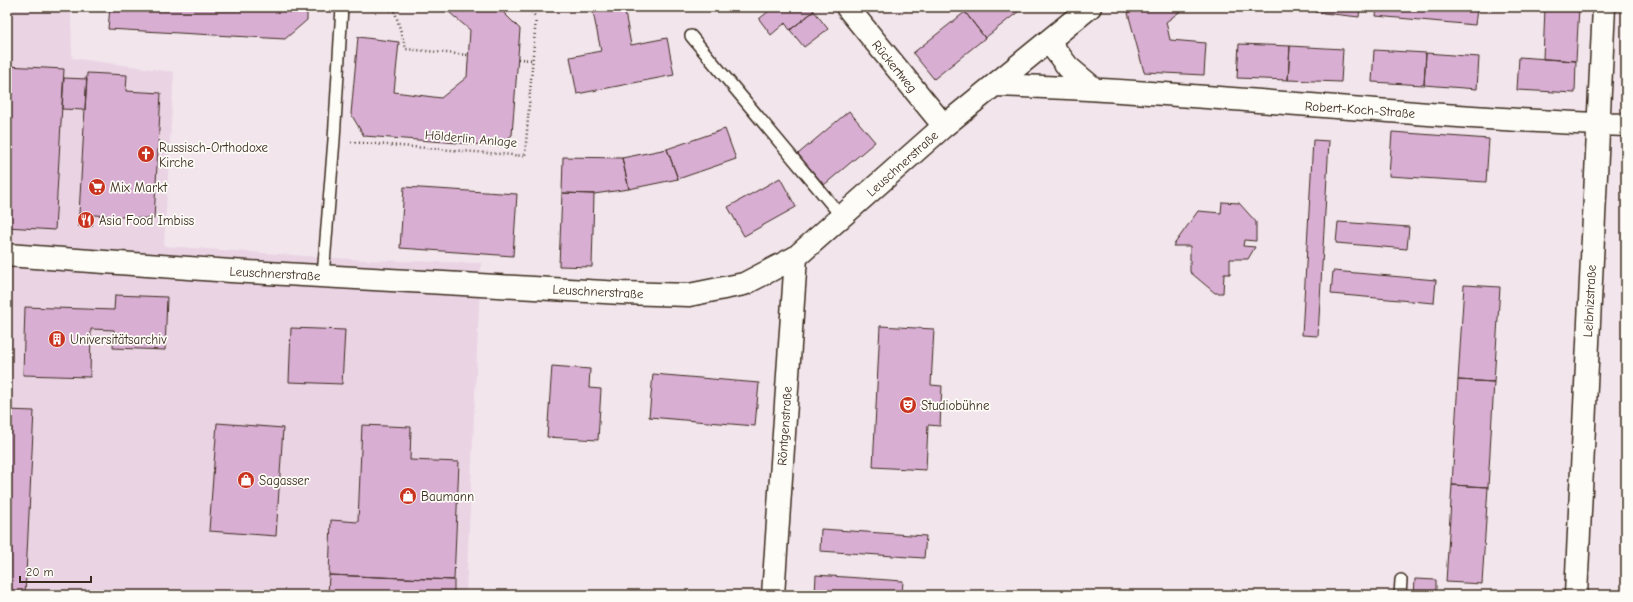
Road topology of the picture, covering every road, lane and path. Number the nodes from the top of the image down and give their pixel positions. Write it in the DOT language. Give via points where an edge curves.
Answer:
graph roads {
  1 [pos="342,7"];
  2 [pos="382,7"];
  3 [pos="527,7"];
  4 [pos="1090,7"];
  5 [pos="1604,7"];
  6 [pos="856,10"];
  7 [pos="691,36"];
  8 [pos="1049,42"];
  9 [pos="468,55"];
  10 [pos="518,59"];
  11 [pos="532,60"];
  12 [pos="996,85"];
  13 [pos="1093,88"];
  14 [pos="1598,124"];
  15 [pos="1626,125"];
  16 [pos="944,126"];
  17 [pos="334,140"];
  18 [pos="842,217"];
  19 [pos="7,255"];
  20 [pos="796,257"];
  21 [pos="323,276"];
  22 [pos="1401,580"];
  23 [pos="773,595"];
  24 [pos="1400,595"];
  25 [pos="1576,595"];
  1 -- 17 [label="lane"];
  2 -- 9 [label="path" via="395,12 406,49"];
  3 -- 11 [label="path, Hölderlin Anlage" via="536,17"];
  4 -- 8 [label="street, Leuschnerstraße"];
  5 -- 14 [label="street, Leibnizstraße"];
  6 -- 16 [label="street, Rückertweg"];
  7 -- 18 [label="lane"];
  8 -- 12 [label="street, Leuschnerstraße"];
  8 -- 13 [label="street" via="1068,67"];
  10 -- 11 [label="path"];
  11 -- 17 [label="path, Hölderlin Anlage" via="525,156"];
  12 -- 13 [label="street, Robert-Koch-Straße"];
  12 -- 16 [label="street, Leuschnerstraße"];
  13 -- 14 [label="street, Robert-Koch-Straße" via="1311,106"];
  14 -- 15 [label="street, Robert-Koch-Straße"];
  14 -- 25 [label="street, Leibnizstraße"];
  16 -- 18 [label="street, Leuschnerstraße"];
  17 -- 21 [label="lane"];
  18 -- 20 [label="street, Leuschnerstraße"];
  19 -- 21 [label="street, Leuschnerstraße"];
  20 -- 21 [label="street, Leuschnerstraße" via="744,284 689,295"];
  20 -- 23 [label="street, Röntgenstraße"];
  22 -- 24 [label="lane"];
}
